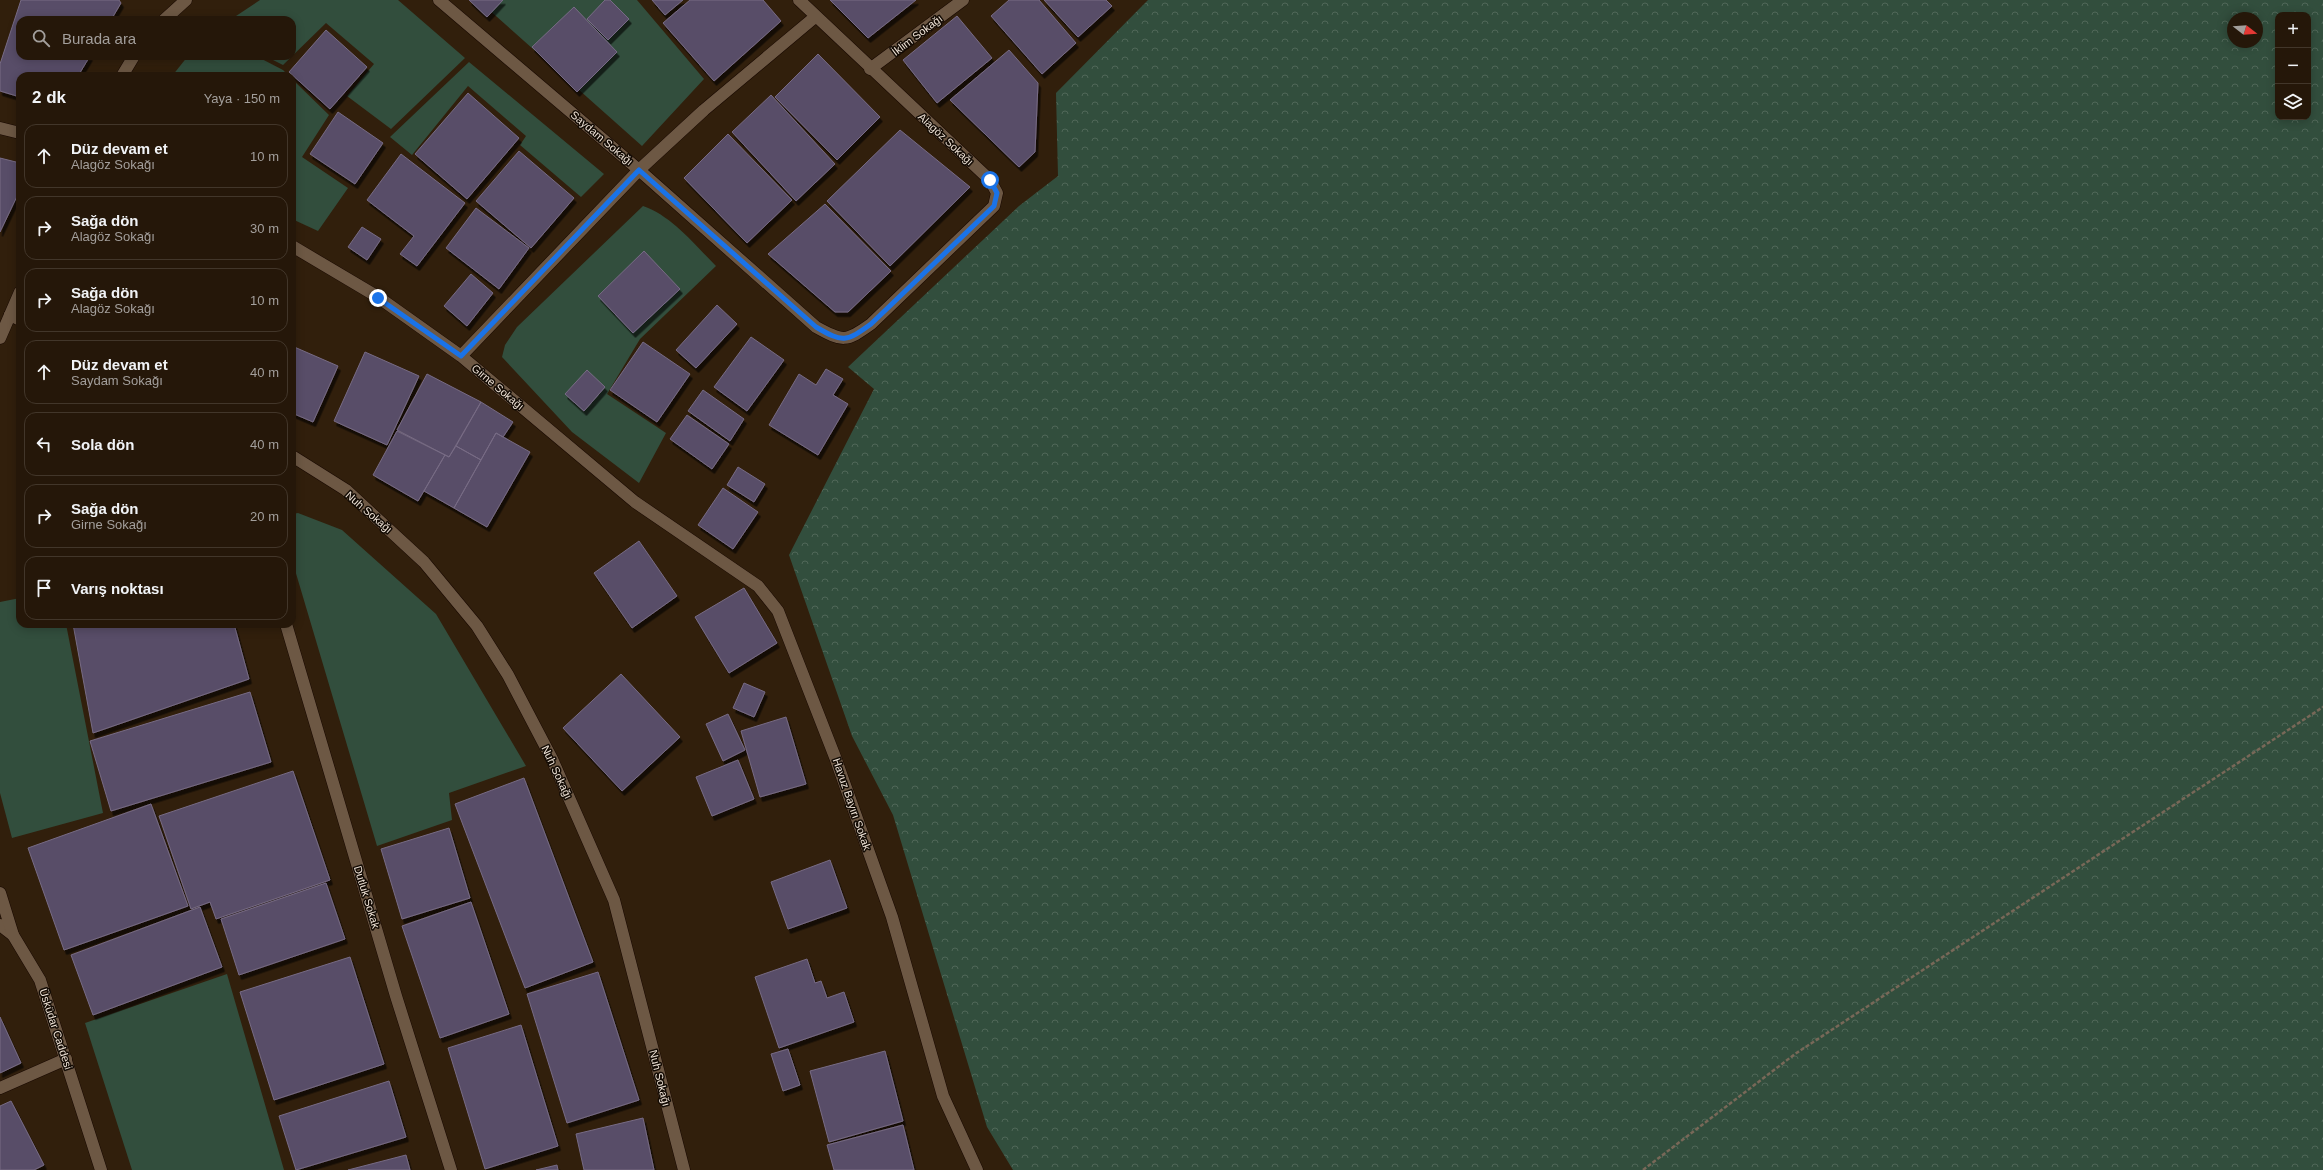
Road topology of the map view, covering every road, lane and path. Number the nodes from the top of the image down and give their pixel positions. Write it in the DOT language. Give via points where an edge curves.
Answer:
graph roads {
  1 [pos="186,0"];
  2 [pos="439,0"];
  3 [pos="799,0"];
  4 [pos="962,0"];
  5 [pos="168,16"];
  6 [pos="815,17"];
  7 [pos="132,60"];
  8 [pos="870,69"];
  9 [pos="124,72"];
  10 [pos="0,128"];
  11 [pos="16,132"];
  12 [pos="639,170"];
  13 [pos="296,248"];
  14 [pos="15,317"];
  15 [pos="816,327"];
  16 [pos="0,338"];
  17 [pos="461,356"];
  18 [pos="296,459"];
  19 [pos="635,502"];
  20 [pos="287,628"];
  21 [pos="2323,707"];
  22 [pos="0,893"];
  23 [pos="0,925"];
  24 [pos="13,935"];
  25 [pos="66,1059"];
  26 [pos="0,1088"];
  27 [pos="101,1170"];
  28 [pos="451,1170"];
  29 [pos="684,1170"];
  30 [pos="977,1170"];
  31 [pos="1643,1170"];
  1 -- 5 [label="street"];
  2 -- 12 [label="street, Saydam Sokağı"];
  3 -- 6 [label="street, Alagöz Sokağı"];
  4 -- 8 [label="street, İklim Sokağı"];
  6 -- 8 [label="street, Alagöz Sokağı"];
  6 -- 12 [label="street" via="704,110"];
  7 -- 9 [label="street"];
  8 -- 15 [label="street, Alagöz Sokağı" via="990,180 997,193 994,206 871,324 851,338 835,338"];
  10 -- 11 [label="street"];
  12 -- 15 [label="street, Saydam Sokağı"];
  12 -- 17 [label="street"];
  13 -- 17 [label="street, Girne Sokağı" via="378,298"];
  14 -- 16 [label="street"];
  17 -- 19 [label="street, Girne Sokağı"];
  18 -- 29 [label="street, Nuh Sokağı" via="346,490 424,562 477,626 508,675 552,759 614,900"];
  19 -- 30 [label="street, Havuz Bayırı Sokak" via="758,586 778,611 835,756 892,917 943,1096"];
  20 -- 28 [label="street, Dutluk Sokak"];
  21 -- 31 [label="path" via="1795,1054"];
  22 -- 24 [label="street, Üsküdar Caddesi"];
  23 -- 24 [label="street"];
  24 -- 25 [label="street, Üsküdar Caddesi" via="40,980"];
  25 -- 26 [label="street"];
  25 -- 27 [label="street, Üsküdar Caddesi"];
}
